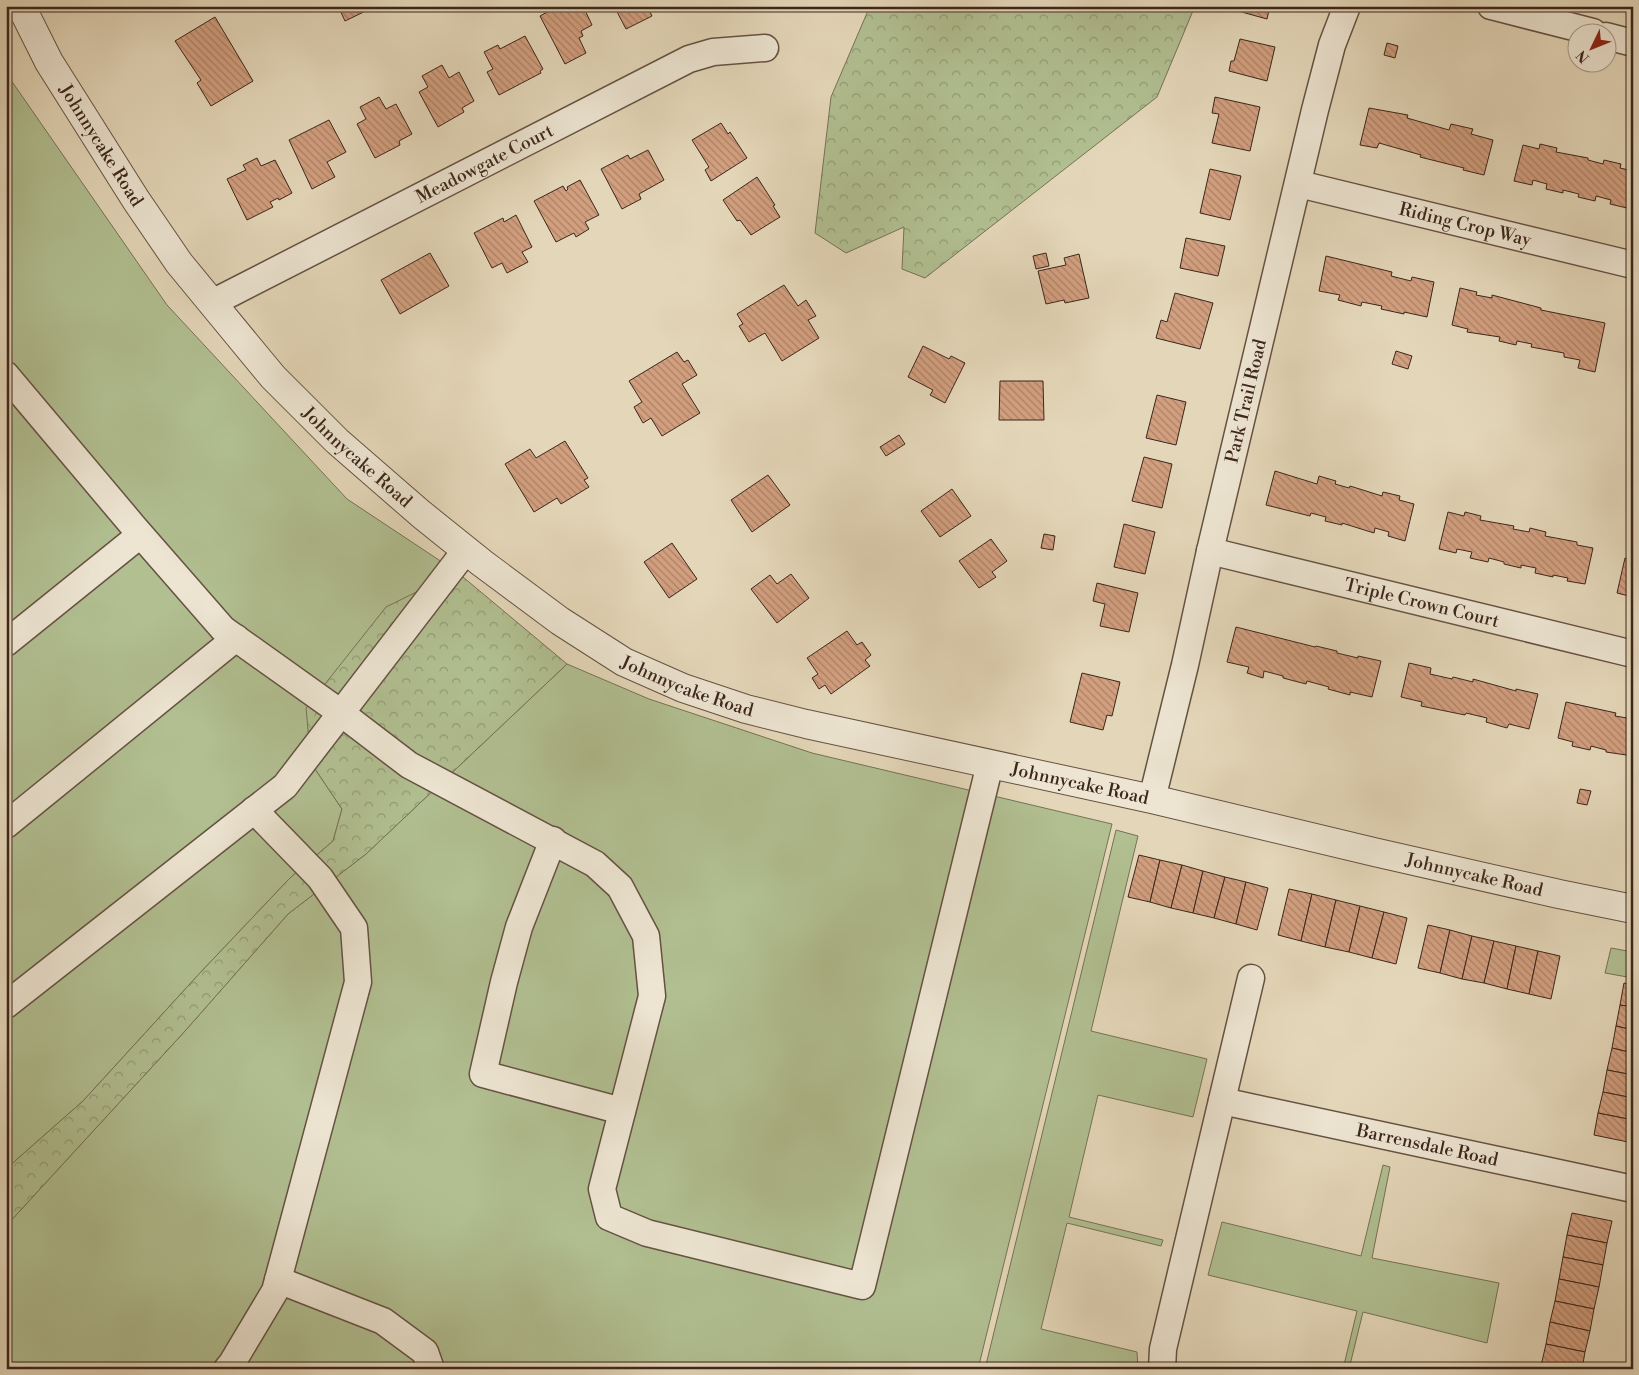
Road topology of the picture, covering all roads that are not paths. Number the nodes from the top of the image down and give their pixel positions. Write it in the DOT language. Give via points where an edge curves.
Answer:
graph roads {
  1 [pos="21,6"];
  2 [pos="1347,6"];
  3 [pos="1492,6"];
  4 [pos="1566,25"];
  5 [pos="1616,38"];
  6 [pos="1633,42"];
  7 [pos="765,48"];
  8 [pos="1299,184"];
  9 [pos="1633,265"];
  10 [pos="212,303"];
  11 [pos="6,375"];
  12 [pos="140,535"];
  13 [pos="466,550"];
  14 [pos="1210,550"];
  15 [pos="236,638"];
  16 [pos="6,643"];
  17 [pos="1633,654"];
  18 [pos="341,712"];
  19 [pos="990,764"];
  20 [pos="1152,799"];
  21 [pos="254,810"];
  22 [pos="6,825"];
  23 [pos="553,840"];
  24 [pos="1633,909"];
  25 [pos="1251,978"];
  26 [pos="6,1005"];
  27 [pos="1222,1101"];
  28 [pos="622,1112"];
  29 [pos="1633,1189"];
  30 [pos="278,1280"];
  31 [pos="227,1369"];
  32 [pos="431,1369"];
  33 [pos="1162,1369"];
  1 -- 10 [label="street, Johnnycake Road" via="49,62 131,192 179,263"];
  2 -- 8 [label="street, Park Trail Road" via="1332,45"];
  3 -- 4 [label="street"];
  5 -- 6 [label="street"];
  7 -- 10 [label="street, Meadowgate Court" via="713,52 689,59"];
  8 -- 9 [label="street, Riding Crop Way"];
  8 -- 14 [label="street, Park Trail Road"];
  10 -- 13 [label="street, Johnnycake Road" via="273,377 338,441"];
  11 -- 12 [label="street"];
  12 -- 15 [label="street" via="222,629"];
  12 -- 16 [label="street"];
  13 -- 18 [label="street"];
  13 -- 19 [label="street, Johnnycake Road" via="560,621 608,652 683,688 806,724"];
  14 -- 17 [label="street, Triple Crown Court"];
  14 -- 20 [label="street, Park Trail Road"];
  15 -- 18 [label="street"];
  15 -- 22 [label="street"];
  18 -- 21 [label="street" via="285,786"];
  18 -- 23 [label="street" via="409,765"];
  19 -- 20 [label="street, Johnnycake Road"];
  19 -- 28 [label="street" via="862,1286 647,1233 609,1217 602,1189"];
  20 -- 24 [label="street, Johnnycake Road"];
  21 -- 26 [label="street"];
  21 -- 30 [label="street" via="320,878 354,928 358,982"];
  23 -- 28 [label="street" via="595,864 620,887 646,936 652,996"];
  23 -- 28 [label="street" via="519,927 483,1074"];
  25 -- 27 [label="street"];
  27 -- 29 [label="street, Barrensdale Road"];
  27 -- 33 [label="street" via="1163,1349"];
  30 -- 31 [label="street" via="275,1291"];
  30 -- 32 [label="street" via="383,1321 425,1352"];
}
